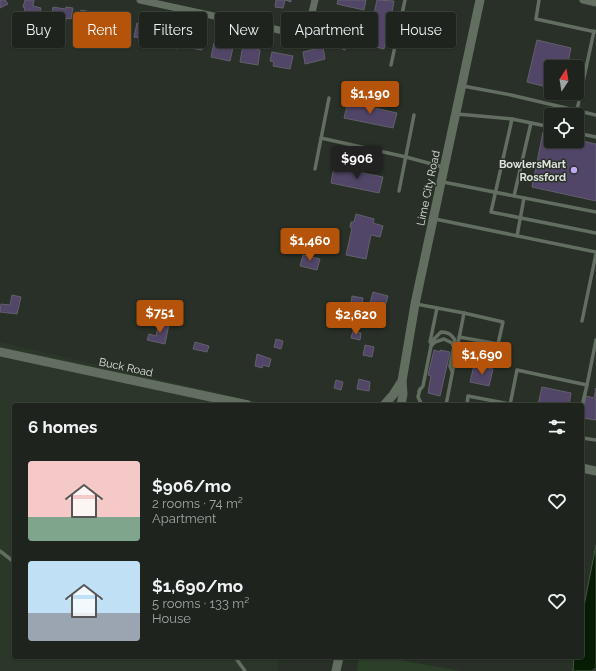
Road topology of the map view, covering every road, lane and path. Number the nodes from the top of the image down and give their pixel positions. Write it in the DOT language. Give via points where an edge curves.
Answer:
graph roads {
  1 [pos="140,0"];
  2 [pos="314,0"];
  3 [pos="405,0"];
  4 [pos="480,0"];
  5 [pos="539,0"];
  6 [pos="583,0"];
  7 [pos="596,3"];
  8 [pos="595,32"];
  9 [pos="391,64"];
  10 [pos="462,86"];
  11 [pos="329,98"];
  12 [pos="568,108"];
  13 [pos="577,108"];
  14 [pos="584,112"];
  15 [pos="456,114"];
  16 [pos="414,115"];
  17 [pos="596,115"];
  18 [pos="512,119"];
  19 [pos="531,123"];
  20 [pos="544,126"];
  21 [pos="584,134"];
  22 [pos="596,137"];
  23 [pos="321,138"];
  24 [pos="406,157"];
  25 [pos="445,168"];
  26 [pos="315,169"];
  27 [pos="442,182"];
  28 [pos="399,191"];
  29 [pos="495,192"];
  30 [pos="514,196"];
  31 [pos="524,198"];
  32 [pos="596,212"];
  33 [pos="434,218"];
  34 [pos="521,218"];
  35 [pos="596,233"];
  36 [pos="517,236"];
  37 [pos="596,253"];
  38 [pos="415,304"];
  39 [pos="437,308"];
  40 [pos="464,313"];
  41 [pos="582,321"];
  42 [pos="459,337"];
  43 [pos="596,340"];
  44 [pos="431,346"];
  45 [pos="454,348"];
  46 [pos="0,352"];
  47 [pos="452,372"];
  48 [pos="402,381"];
  49 [pos="587,385"];
  50 [pos="419,391"];
  51 [pos="239,403"];
  52 [pos="386,403"];
  53 [pos="401,403"];
  54 [pos="420,403"];
  55 [pos="446,403"];
  56 [pos="468,403"];
  57 [pos="505,403"];
  58 [pos="510,403"];
  59 [pos="583,403"];
  60 [pos="584,438"];
  61 [pos="596,440"];
  62 [pos="584,468"];
  63 [pos="596,471"];
  64 [pos="0,551"];
  65 [pos="12,560"];
  66 [pos="236,659"];
  67 [pos="339,659"];
  68 [pos="245,671"];
  69 [pos="336,671"];
  1 -- 2 [label="street" via="293,33 307,26"];
  3 -- 9 [label="lane"];
  4 -- 10 [label="street, Lime City Road"];
  5 -- 8 [label="lane" via="536,19"];
  6 -- 7 [label="street"];
  8 -- 13 [label="lane"];
  10 -- 12 [label="lane"];
  10 -- 15 [label="street, Lime City Road"];
  11 -- 23 [label="lane"];
  14 -- 17 [label="lane"];
  15 -- 18 [label="lane"];
  15 -- 25 [label="street, Lime City Road"];
  16 -- 24 [label="lane"];
  18 -- 19 [label="lane"];
  18 -- 29 [label="lane"];
  19 -- 20 [label="lane"];
  19 -- 30 [label="lane"];
  21 -- 22 [label="lane"];
  23 -- 24 [label="lane"];
  23 -- 26 [label="lane"];
  24 -- 25 [label="lane"];
  24 -- 28 [label="lane"];
  25 -- 27 [label="street, Lime City Road"];
  27 -- 29 [label="lane"];
  27 -- 33 [label="street, Lime City Road"];
  29 -- 30 [label="lane"];
  29 -- 34 [label="lane" via="491,212"];
  30 -- 31 [label="lane"];
  31 -- 32 [label="lane"];
  31 -- 34 [label="lane"];
  33 -- 36 [label="lane"];
  33 -- 38 [label="street, Lime City Road"];
  34 -- 35 [label="lane"];
  34 -- 36 [label="lane"];
  36 -- 37 [label="lane"];
  37 -- 41 [label="lane"];
  38 -- 39 [label="lane"];
  38 -- 48 [label="street, Lime City Road"];
  39 -- 40 [label="lane"];
  39 -- 50 [label="lane"];
  40 -- 42 [label="lane"];
  40 -- 42 [label="lane" via="502,322 498,344"];
  42 -- 47 [label="lane"];
  43 -- 49 [label="lane"];
  44 -- 45 [label="lane" via="444,339 452,343"];
  44 -- 45 [label="lane" via="437,335 446,332 455,340"];
  44 -- 50 [label="lane" via="423,386"];
  45 -- 47 [label="lane" via="450,366"];
  46 -- 51 [label="street, Buck Road"];
  47 -- 55 [label="lane"];
  48 -- 52 [label="street, Lime City Road"];
  48 -- 53 [label="street, Lime City Road"];
  49 -- 58 [label="lane" via="517,370"];
  49 -- 59 [label="lane"];
  50 -- 54 [label="lane"];
  56 -- 57 [label="lane" via="468,396"];
  60 -- 61 [label="lane"];
  62 -- 63 [label="street"];
  64 -- 65 [label="lane"];
  66 -- 68 [label="lane"];
  67 -- 69 [label="street"];
}
